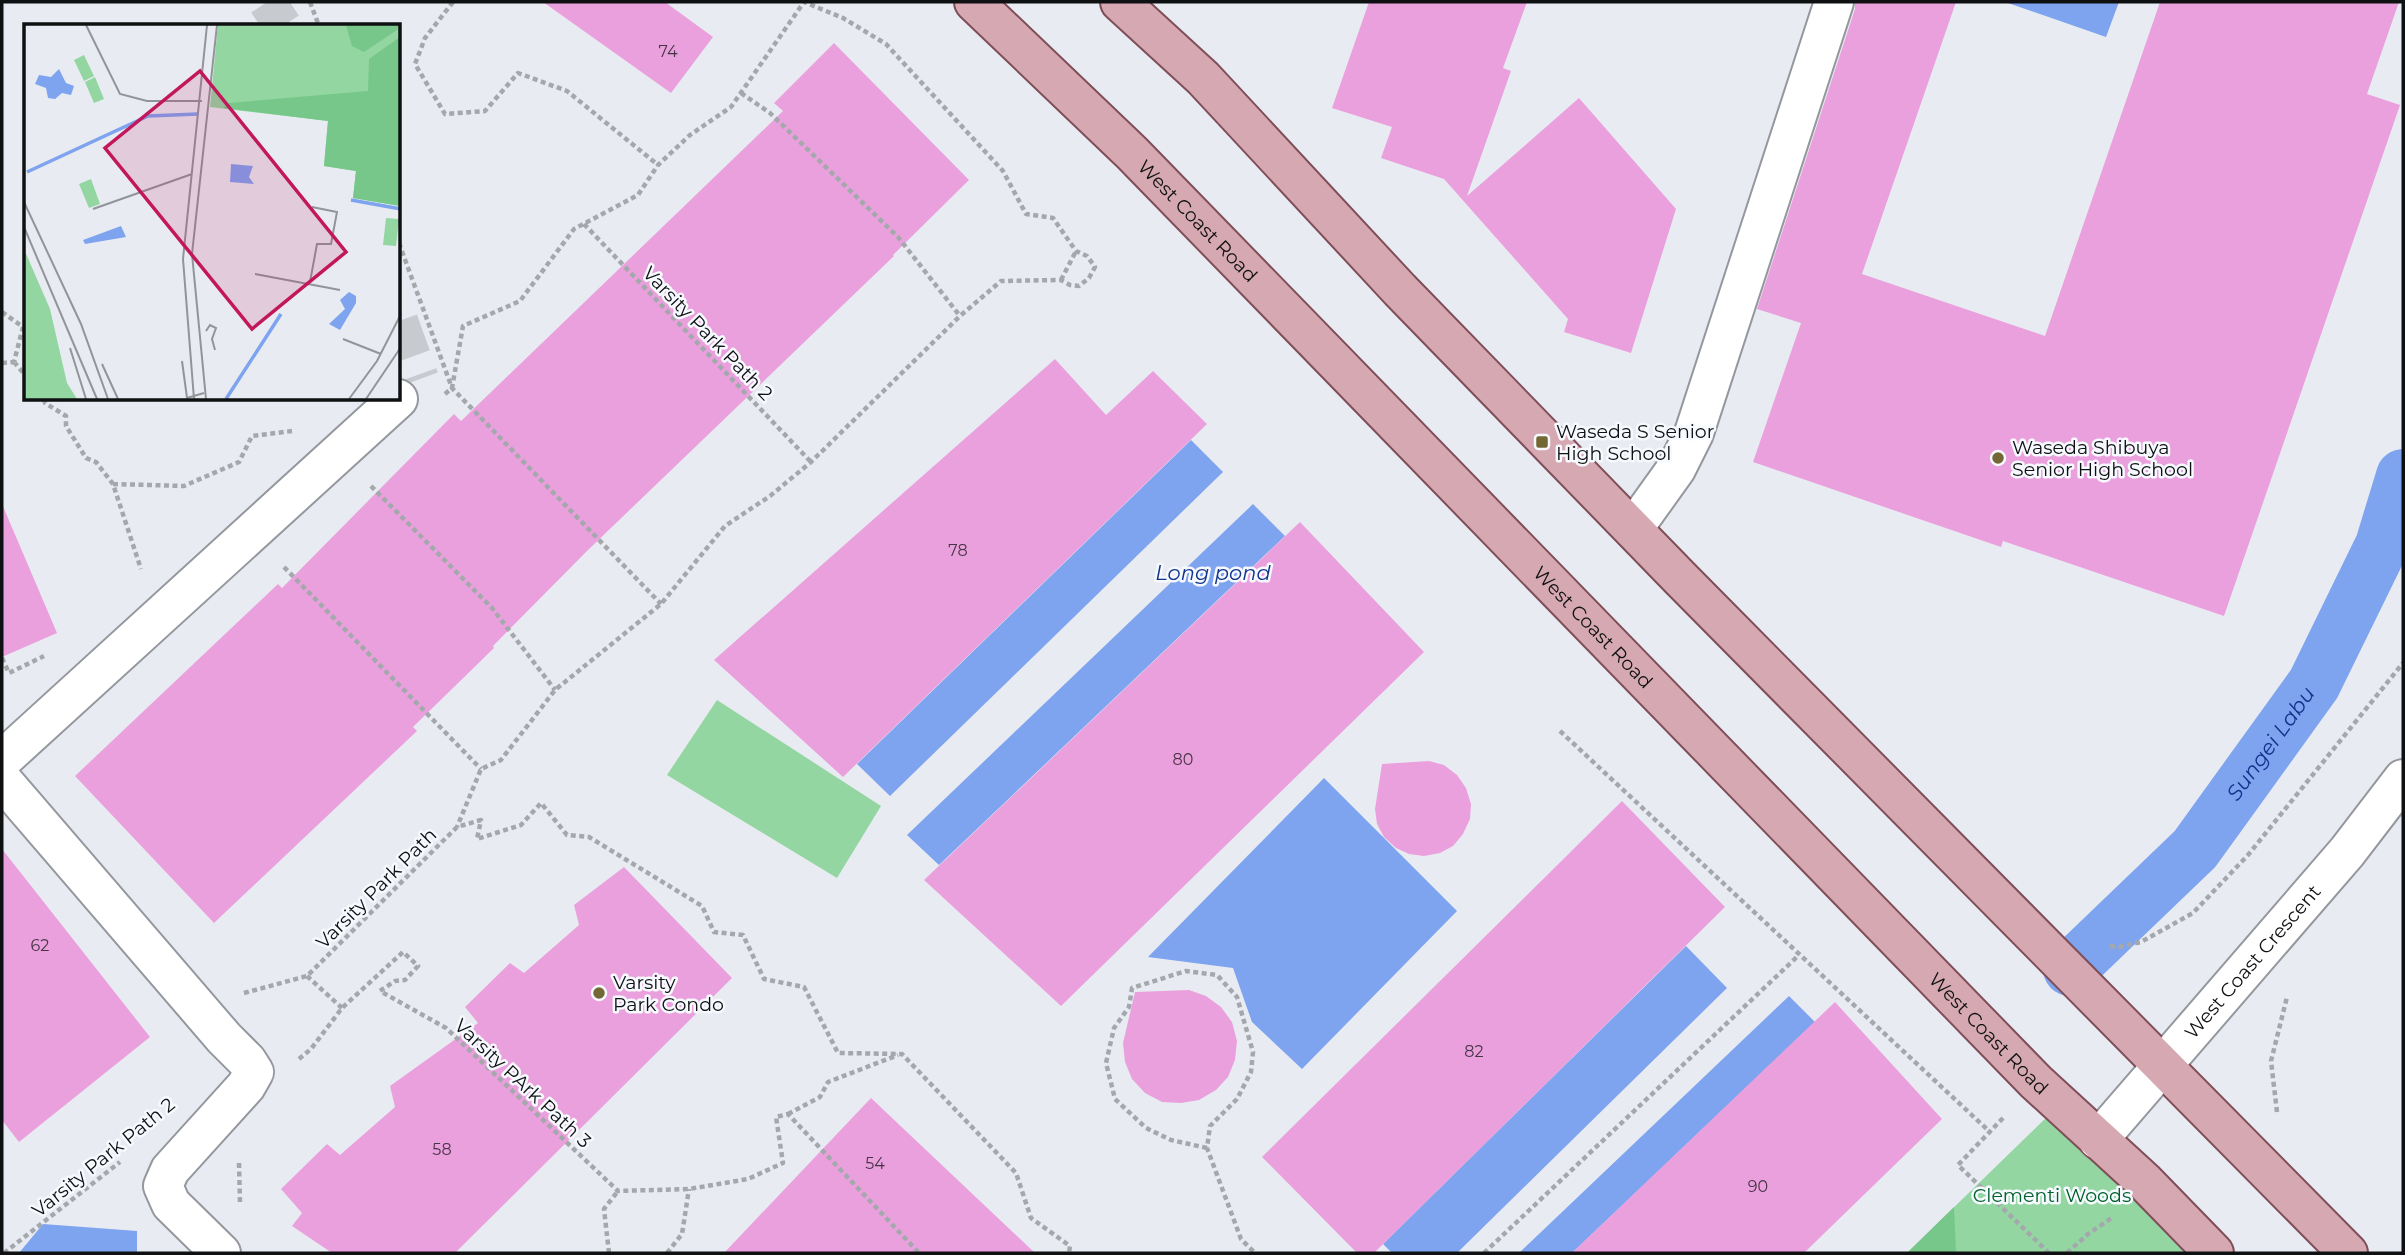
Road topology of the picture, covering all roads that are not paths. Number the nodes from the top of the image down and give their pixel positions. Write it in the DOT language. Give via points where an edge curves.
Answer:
graph roads {
  1 [pos="974,2"];
  2 [pos="1120,2"];
  3 [pos="1834,2"];
  4 [pos="422,392"];
  5 [pos="1633,529"];
  6 [pos="2,760"];
  7 [pos="2403,779"];
  8 [pos="2,780"];
  9 [pos="2163,1066"];
  10 [pos="2098,1140"];
  11 [pos="221,1253"];
  12 [pos="2214,1253"];
  13 [pos="2348,1253"];
  1 -- 10 [label="main road, West Coast Road" via="1132,153 2026,1072"];
  2 -- 5 [label="main road" via="1203,78 1400,290"];
  3 -- 5 [label="street" via="1694,433 1676,469"];
  4 -- 6 [label="street" via="336,455"];
  5 -- 9 [label="main road"];
  7 -- 9 [label="street, West Coast Crescent" via="2347,852"];
  8 -- 11 [label="street" via="254,1072 170,1170 163,1186 171,1204"];
  9 -- 10 [label="street, West Coast Crescent"];
  9 -- 13 [label="main road"];
  10 -- 12 [label="main road, West Coast Road"];
}
